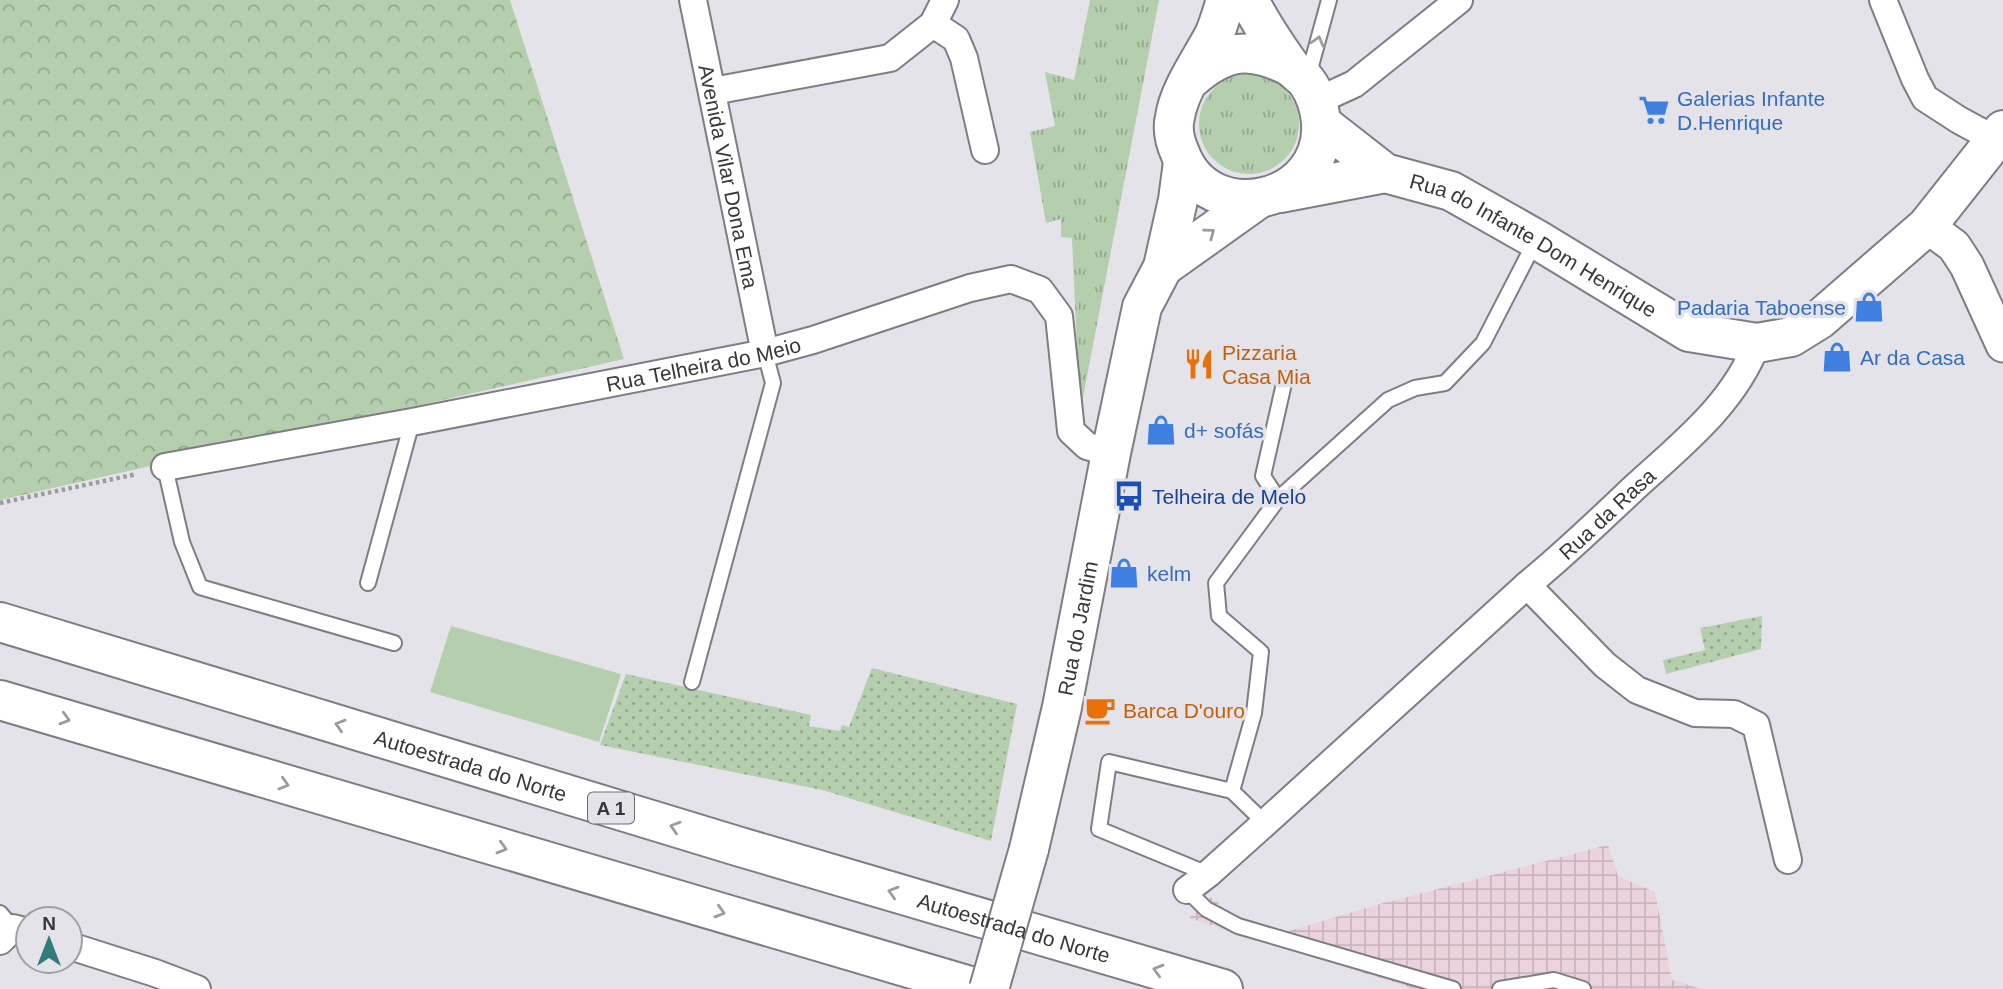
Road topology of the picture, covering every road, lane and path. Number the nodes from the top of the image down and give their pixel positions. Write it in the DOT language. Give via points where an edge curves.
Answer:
graph roads {
  1 [pos="693,0"];
  2 [pos="1226,0"];
  3 [pos="1249,0"];
  4 [pos="1329,0"];
  5 [pos="1460,0"];
  6 [pos="1883,0"];
  7 [pos="939,12"];
  8 [pos="1191,79"];
  9 [pos="713,92"];
  10 [pos="1309,93"];
  11 [pos="2000,135"];
  12 [pos="985,150"];
  13 [pos="1183,162"];
  14 [pos="1385,173"];
  15 [pos="1267,197"];
  16 [pos="1927,226"];
  17 [pos="1536,239"];
  18 [pos="1163,267"];
  19 [pos="1757,343"];
  20 [pos="2003,345"];
  21 [pos="765,353"];
  22 [pos="1285,379"];
  23 [pos="412,422"];
  24 [pos="1111,453"];
  25 [pos="165,467"];
  26 [pos="1278,499"];
  27 [pos="0,503"];
  28 [pos="368,583"];
  29 [pos="1527,585"];
  30 [pos="0,622"];
  31 [pos="394,643"];
  32 [pos="692,682"];
  33 [pos="0,700"];
  34 [pos="1232,792"];
  35 [pos="1265,823"];
  36 [pos="1788,860"];
  37 [pos="1208,874"];
  38 [pos="1187,890"];
  39 [pos="84,950"];
  40 [pos="197,989"];
  41 [pos="980,989"];
  42 [pos="989,989"];
  43 [pos="1223,989"];
  44 [pos="1453,989"];
  45 [pos="1500,989"];
  46 [pos="1583,989"];
  1 -- 9 [label="street, Avenida Vilar Dona Ema"];
  2 -- 8 [label="main road" via="1216,32"];
  3 -- 10 [label="main road"];
  10 -- 4 [label="lane, one-way"];
  5 -- 10 [label="street" via="1354,84"];
  6 -- 11 [label="street" via="1926,98 1959,120"];
  7 -- 9 [label="street" via="890,58"];
  7 -- 12 [label="street" via="964,58"];
  8 -- 10 [label="main road" via="1228,56 1250,53 1271,57"];
  8 -- 13 [label="main road" via="1179,98 1174,119 1175,141"];
  9 -- 21 [label="street, Avenida Vilar Dona Ema"];
  10 -- 14 [label="main road, Rua do Infante Dom Henrique"];
  10 -- 15 [label="main road" via="1319,145 1311,165 1297,182"];
  11 -- 16 [label="main road"];
  13 -- 15 [label="main road" via="1196,180 1214,192 1235,199"];
  13 -- 18 [label="main road, Rua do Jardim"];
  14 -- 15 [label="main road, Rua do Infante Dom Henrique"];
  14 -- 17 [label="main road, Rua do Infante Dom Henrique" via="1451,191"];
  18 -- 15 [label="main road, Rua do Jardim, one-way"];
  16 -- 19 [label="main road" via="1820,318 1791,337"];
  16 -- 20 [label="street" via="1954,246 1968,266"];
  17 -- 19 [label="main road, Rua do Infante Dom Henrique" via="1689,332"];
  17 -- 26 [label="lane" via="1483,343 1445,383 1415,388 1388,400"];
  18 -- 24 [label="main road, Rua do Jardim" via="1142,307"];
  19 -- 29 [label="street, Rua da Rasa" via="1749,364 1712,416"];
  21 -- 23 [label="street, Rua Telheira do Meio"];
  21 -- 24 [label="street, Rua Telheira do Meio" via="1011,279 1040,290 1059,316 1071,431 1087,446"];
  21 -- 32 [label="lane" via="773,383"];
  22 -- 26 [label="lane" via="1263,476"];
  23 -- 25 [label="street, Rua Telheira do Meio"];
  23 -- 28 [label="lane"];
  24 -- 42 [label="main road, Rua do Jardim, bridge" via="1062,707 1029,849"];
  25 -- 27 [label="path"];
  25 -- 31 [label="lane" via="182,542 200,587"];
  26 -- 34 [label="lane" via="1216,583 1219,615 1261,652 1254,713"];
  29 -- 35 [label="street, Rua da Rasa"];
  29 -- 36 [label="street" via="1605,666 1637,690 1695,713 1734,714 1756,725"];
  43 -- 30 [label="main road, Autoestrada do Norte / A 1, one-way"];
  33 -- 41 [label="main road, one-way"];
  34 -- 35 [label="lane"];
  34 -- 37 [label="lane" via="1109,762 1099,829"];
  35 -- 37 [label="street, Rua da Rasa"];
  37 -- 38 [label="street, Rua da Rasa"];
  38 -- 44 [label="lane" via="1206,909 1238,926"];
  39 -- 40 [label="street"];
  45 -- 46 [label="lane" via="1554,980"];
}
